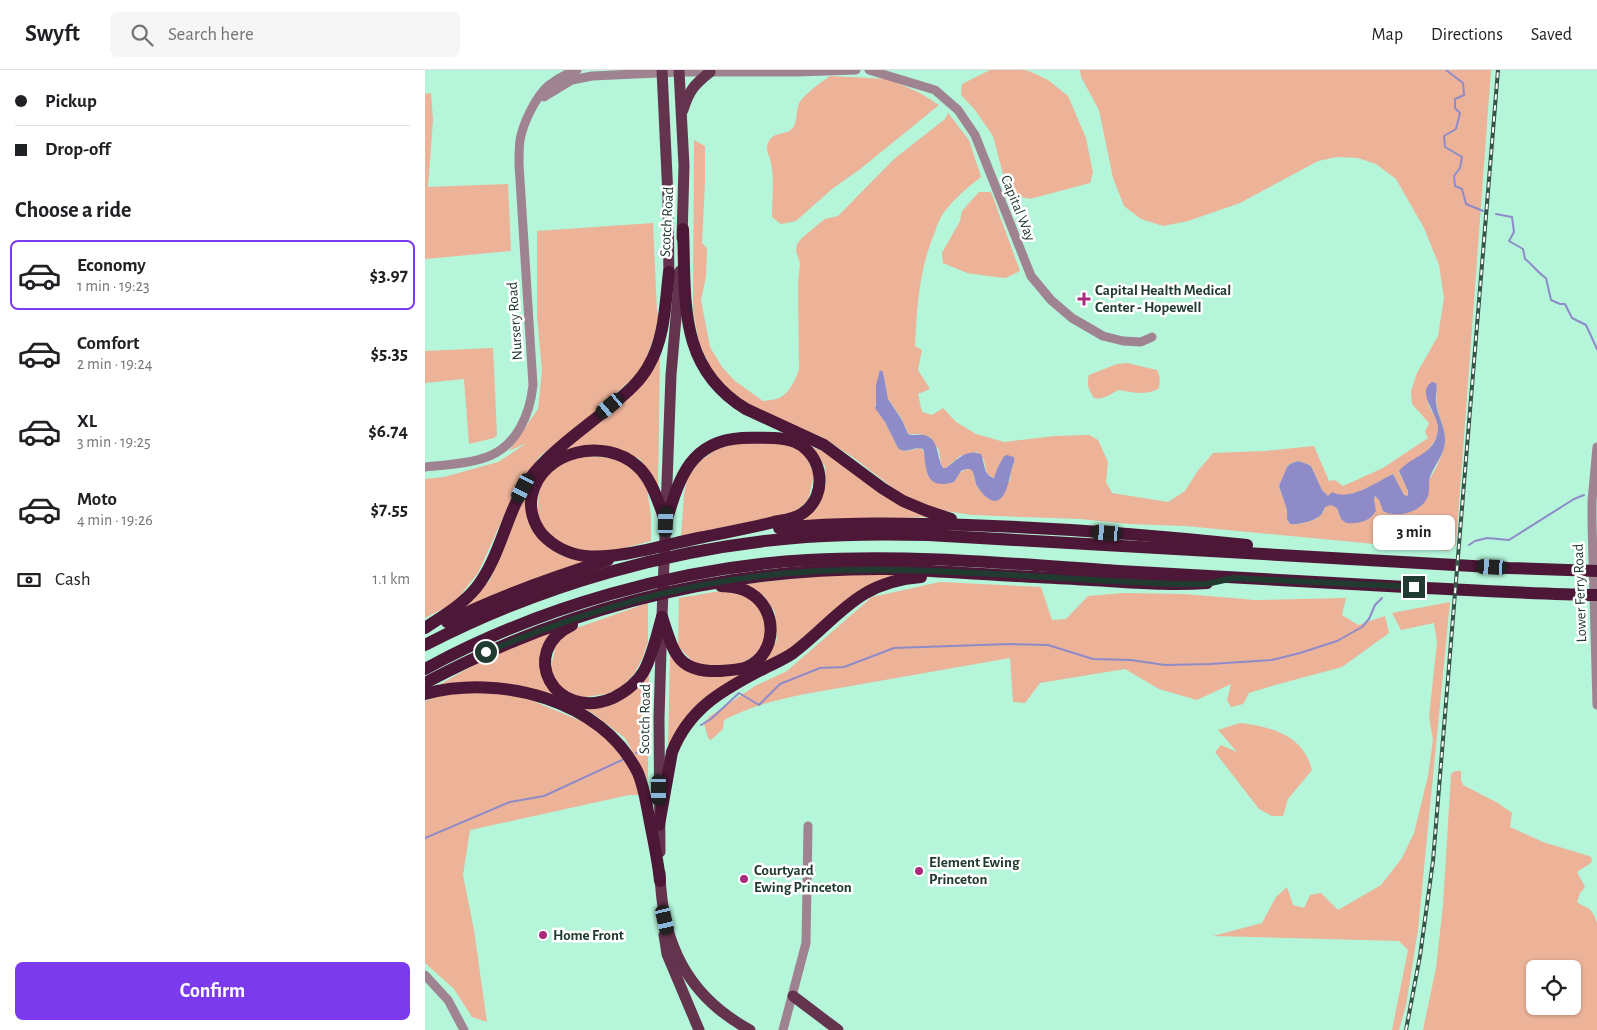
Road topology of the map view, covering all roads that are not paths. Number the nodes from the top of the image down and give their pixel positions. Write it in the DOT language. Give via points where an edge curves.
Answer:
graph roads {
  1 [pos="577,70"];
  2 [pos="856,70"];
  3 [pos="869,70"];
  4 [pos="679,71"];
  5 [pos="662,72"];
  6 [pos="711,72"];
  7 [pos="534,104"];
  8 [pos="682,114"];
  9 [pos="683,229"];
  10 [pos="669,272"];
  11 [pos="1152,337"];
  12 [pos="671,375"];
  13 [pos="1597,447"];
  14 [pos="425,467"];
  15 [pos="666,522"];
  16 [pos="988,525"];
  17 [pos="721,534"];
  18 [pos="636,551"];
  19 [pos="1415,562"];
  20 [pos="1595,565"];
  21 [pos="1018,576"];
  22 [pos="1234,578"];
  23 [pos="682,590"];
  24 [pos="640,600"];
  25 [pos="1596,601"];
  26 [pos="662,616"];
  27 [pos="425,628"];
  28 [pos="425,632"];
  29 [pos="425,645"];
  30 [pos="425,669"];
  31 [pos="425,683"];
  32 [pos="425,694"];
  33 [pos="1597,705"];
  34 [pos="659,825"];
  35 [pos="808,826"];
  36 [pos="660,881"];
  37 [pos="662,909"];
  38 [pos="425,975"];
  39 [pos="793,996"];
  40 [pos="464,1030"];
  41 [pos="699,1030"];
  42 [pos="750,1030"];
  43 [pos="783,1030"];
  44 [pos="837,1030"];
  1 -- 7 [label="street, Nursery Road" via="549,86"];
  2 -- 6 [label="street"];
  3 -- 11 [label="street, Capital Way" via="935,90 958,110 975,135 1031,276 1051,300 1072,318 1103,336 1141,342"];
  4 -- 5 [label="street, Nursery Road"];
  4 -- 6 [label="street"];
  4 -- 8 [label="main road, Scotch Road"];
  5 -- 7 [label="street, Nursery Road" via="571,80"];
  5 -- 10 [label="main road, Scotch Road"];
  6 -- 8 [label="main road" via="694,85"];
  7 -- 14 [label="street, Nursery Road" via="520,140 519,164 532,363 531,402 516,434 489,457"];
  8 -- 9 [label="main road, Scotch Road"];
  9 -- 12 [label="main road, Scotch Road"];
  9 -- 16 [label="highway" via="691,339 705,370 727,395 753,413 830,449 903,501 946,518"];
  10 -- 12 [label="main road, Scotch Road"];
  10 -- 27 [label="highway" via="660,340 643,375 538,468 518,498 490,566 477,587 461,604"];
  12 -- 15 [label="main road, Scotch Road"];
  13 -- 20 [label="street, Lower Ferry Road" via="1592,523"];
  15 -- 17 [label="highway" via="684,471 698,455 715,444 737,438 776,439 796,442 807,450 817,463 820,482 817,496 809,508 792,518"];
  15 -- 18 [label="highway" via="647,478 624,457 605,451 583,451 561,459 545,471 534,488 531,505 536,523 547,538 563,550 584,556"];
  15 -- 26 [label="main road, Scotch Road"];
  16 -- 17 [label="highway" via="837,524"];
  16 -- 19 [label="highway" via="1186,538"];
  17 -- 18 [label="highway"];
  18 -- 28 [label="highway" via="543,581"];
  19 -- 20 [label="highway"];
  19 -- 29 [label="highway" via="928,535 799,538 724,547 622,568 530,598"];
  20 -- 25 [label="street, Lower Ferry Road"];
  21 -- 22 [label="highway" via="1173,584 1206,584"];
  21 -- 23 [label="highway" via="886,569 821,571 738,579"];
  21 -- 34 [label="highway" via="909,578 882,584 853,600 792,653 719,693 694,715 677,741 670,760"];
  22 -- 25 [label="highway" via="1513,592"];
  22 -- 30 [label="highway" via="914,559 842,558 778,562 728,568 607,595 513,628"];
  23 -- 24 [label="highway"];
  23 -- 26 [label="highway" via="731,587 757,597 766,609 771,625 770,640 763,654 741,669 695,669 675,653"];
  24 -- 26 [label="highway" via="576,623 554,637 545,666 550,681 561,694 576,702 591,703 608,700 627,690 644,671"];
  24 -- 31 [label="highway" via="531,634 486,652"];
  25 -- 33 [label="street, Lower Ferry Road"];
  26 -- 34 [label="main road, Scotch Road"];
  32 -- 36 [label="highway" via="469,687 516,691 567,708 601,726 627,755 641,782"];
  34 -- 36 [label="main road, Scotch Road"];
  35 -- 39 [label="street" via="806,943"];
  36 -- 37 [label="main road, Scotch Road"];
  37 -- 41 [label="main road" via="666,950"];
  37 -- 42 [label="main road, Scotch Road" via="667,932 692,980 717,1008"];
  38 -- 40 [label="street" via="448,1000"];
  39 -- 43 [label="street"];
  39 -- 44 [label="main road"];
}
